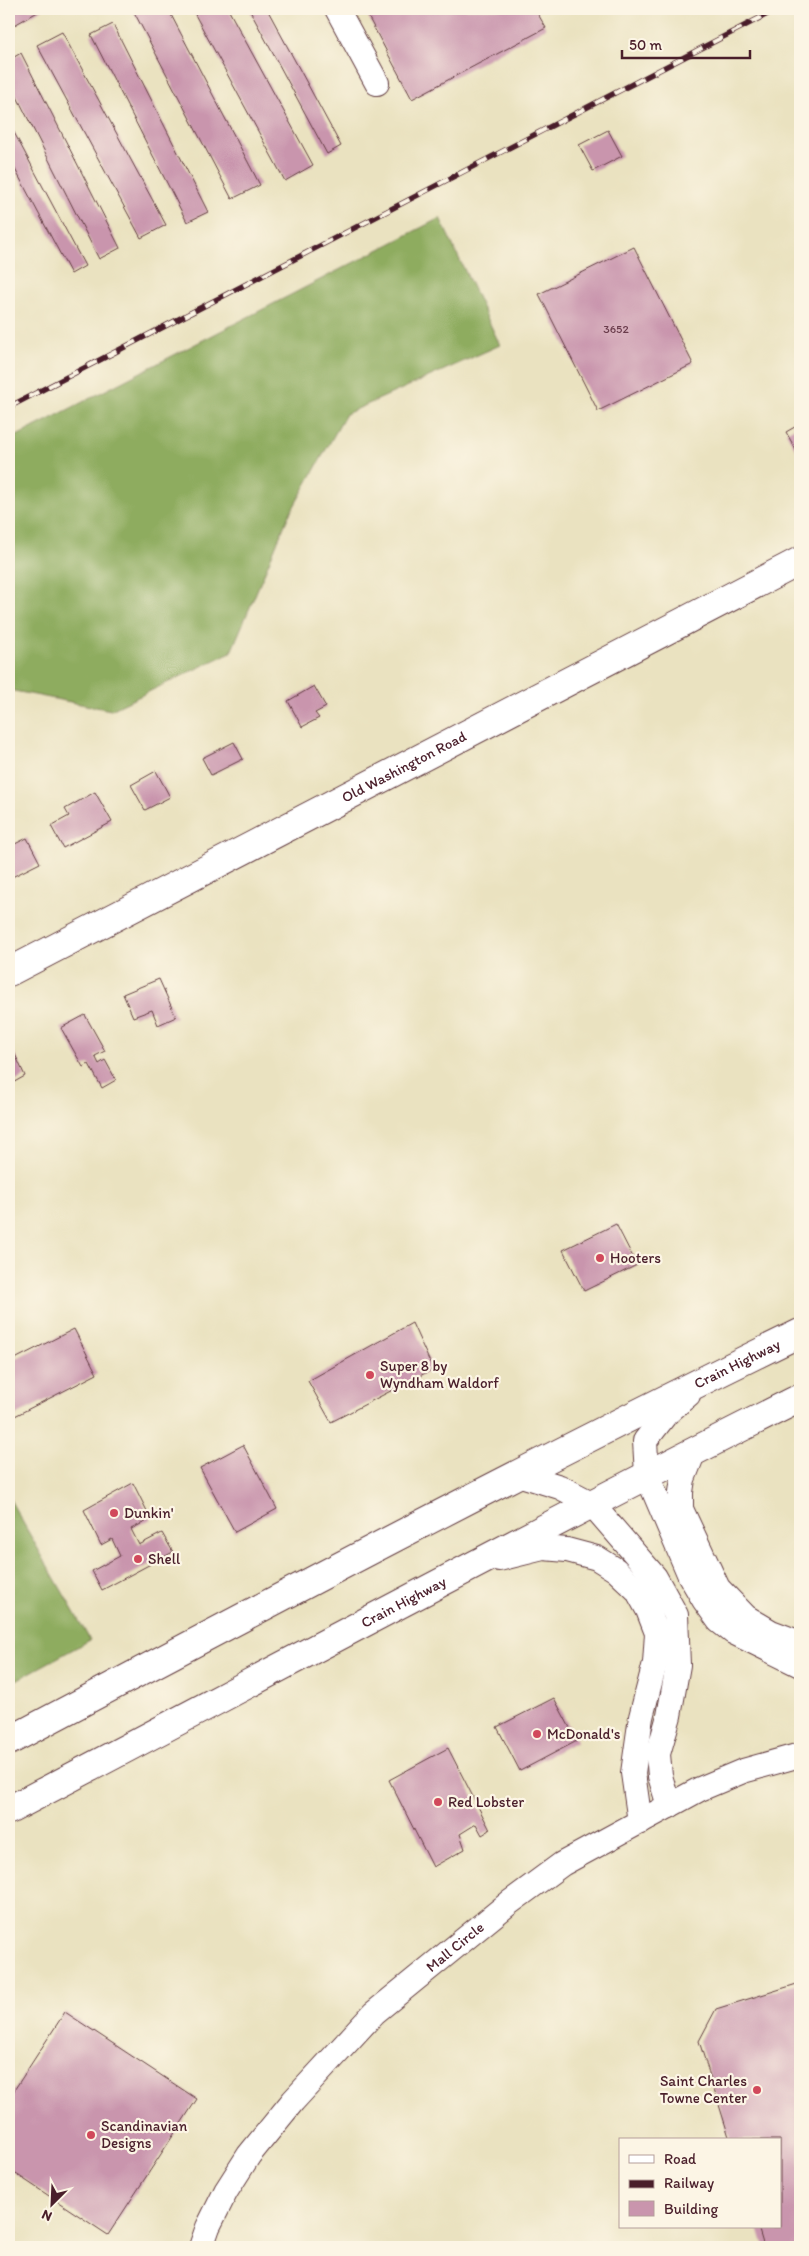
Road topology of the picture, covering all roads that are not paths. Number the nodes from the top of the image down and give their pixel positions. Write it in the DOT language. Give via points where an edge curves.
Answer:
graph roads {
  1 [pos="337,9"];
  2 [pos="377,83"];
  3 [pos="800,561"];
  4 [pos="9,972"];
  5 [pos="800,1333"];
  6 [pos="707,1378"];
  7 [pos="800,1398"];
  8 [pos="694,1451"];
  9 [pos="518,1474"];
  10 [pos="647,1475"];
  11 [pos="591,1503"];
  12 [pos="477,1564"];
  13 [pos="800,1643"];
  14 [pos="800,1665"];
  15 [pos="9,1741"];
  16 [pos="800,1754"];
  17 [pos="669,1806"];
  18 [pos="9,1810"];
  19 [pos="640,1822"];
  20 [pos="201,2247"];
  1 -- 2 [label="street"];
  3 -- 4 [label="main road, Old Washington Road"];
  5 -- 6 [label="main road, Crain Highway"];
  6 -- 9 [label="main road, Crain Highway"];
  6 -- 10 [label="street" via="666,1414 645,1441"];
  7 -- 8 [label="main road, Crain Highway"];
  8 -- 10 [label="main road, Crain Highway"];
  8 -- 13 [label="street" via="683,1479 681,1509 718,1588 746,1617 771,1632"];
  9 -- 11 [label="street" via="560,1487"];
  9 -- 15 [label="main road, Crain Highway"];
  10 -- 11 [label="main road, Crain Highway"];
  10 -- 14 [label="street" via="690,1576 710,1609 733,1632"];
  11 -- 12 [label="main road, Crain Highway"];
  11 -- 17 [label="street" via="655,1577 676,1615 678,1665 658,1754 660,1776"];
  12 -- 18 [label="main road, Crain Highway"];
  12 -- 19 [label="street" via="543,1548 567,1550 597,1558 637,1590 657,1633 655,1663 641,1717 633,1773"];
  16 -- 17 [label="street, Mall Circle" via="743,1771"];
  17 -- 19 [label="street, Mall Circle"];
  19 -- 20 [label="street, Mall Circle" via="562,1864 374,2013 249,2154 226,2191"];
}
